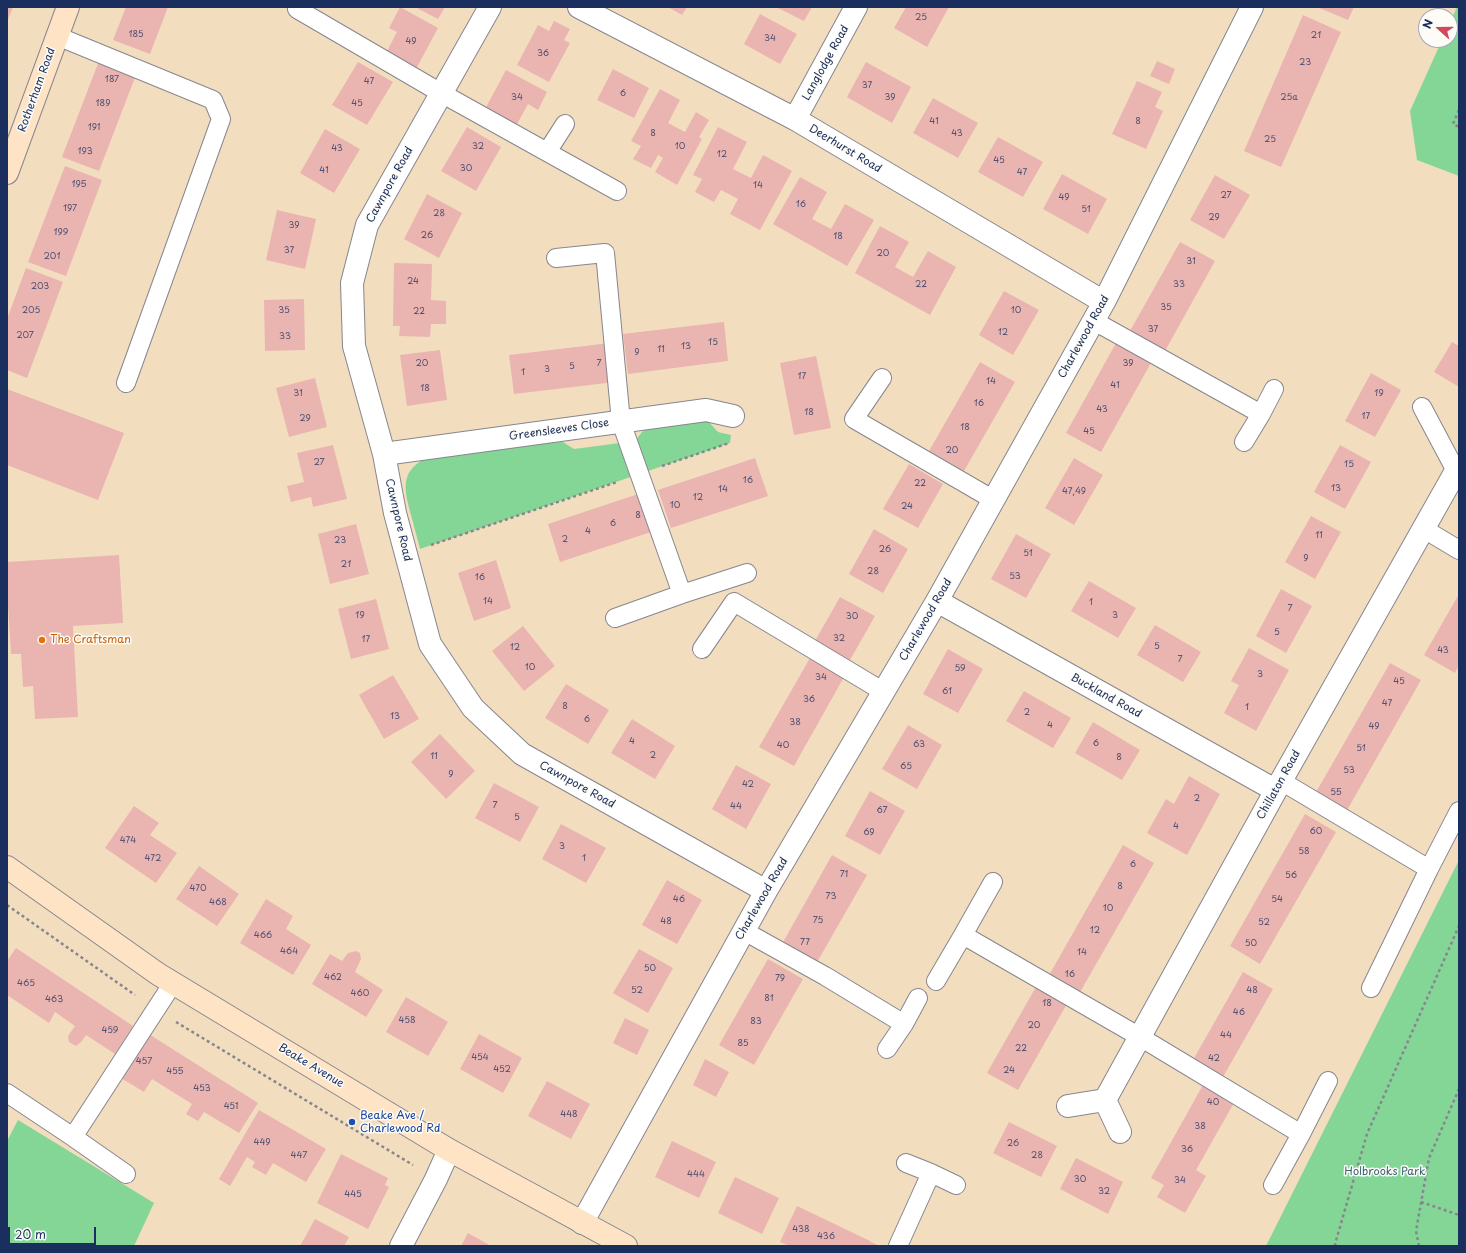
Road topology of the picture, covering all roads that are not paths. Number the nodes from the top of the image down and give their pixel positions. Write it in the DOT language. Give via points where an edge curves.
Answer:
graph roads {
  1 [pos="68,7"];
  2 [pos="490,7"];
  3 [pos="579,7"];
  4 [pos="856,7"];
  5 [pos="1252,7"];
  6 [pos="297,9"];
  7 [pos="57,36"];
  8 [pos="442,93"];
  9 [pos="795,119"];
  10 [pos="565,124"];
  11 [pos="547,152"];
  12 [pos="7,173"];
  13 [pos="617,191"];
  14 [pos="556,258"];
  15 [pos="1104,302"];
  16 [pos="1094,321"];
  17 [pos="882,378"];
  18 [pos="126,383"];
  19 [pos="1274,389"];
  20 [pos="1422,407"];
  21 [pos="1261,414"];
  22 [pos="733,416"];
  23 [pos="621,422"];
  24 [pos="1244,442"];
  25 [pos="384,454"];
  26 [pos="1458,471"];
  27 [pos="994,500"];
  28 [pos="1424,529"];
  29 [pos="1459,550"];
  30 [pos="747,573"];
  31 [pos="682,594"];
  32 [pos="937,601"];
  33 [pos="615,618"];
  34 [pos="702,649"];
  35 [pos="884,692"];
  36 [pos="1278,786"];
  37 [pos="1459,811"];
  38 [pos="7,867"];
  39 [pos="1429,869"];
  40 [pos="993,882"];
  41 [pos="766,891"];
  42 [pos="744,931"];
  43 [pos="963,935"];
  44 [pos="936,981"];
  45 [pos="174,983"];
  46 [pos="1371,988"];
  47 [pos="918,998"];
  48 [pos="904,1024"];
  49 [pos="1140,1037"];
  50 [pos="887,1049"];
  51 [pos="1328,1081"];
  52 [pos="7,1093"];
  53 [pos="1105,1100"];
  54 [pos="1068,1106"];
  55 [pos="1120,1132"];
  56 [pos="1301,1134"];
  57 [pos="73,1137"];
  58 [pos="449,1150"];
  59 [pos="906,1163"];
  60 [pos="931,1173"];
  61 [pos="126,1174"];
  62 [pos="956,1185"];
  63 [pos="1273,1186"];
  64 [pos="582,1223"];
  65 [pos="400,1246"];
  66 [pos="626,1246"];
  67 [pos="898,1246"];
  1 -- 7 [label="street, Rotherham Road"];
  2 -- 8 [label="street, Cawnpore Road"];
  3 -- 9 [label="street, Deerhurst Road"];
  4 -- 9 [label="street, Langlodge Road"];
  5 -- 15 [label="street, Charlewood Road"];
  6 -- 8 [label="lane"];
  7 -- 12 [label="street, Rotherham Road"];
  7 -- 18 [label="lane" via="213,100 221,118"];
  8 -- 11 [label="lane"];
  8 -- 25 [label="street, Cawnpore Road" via="367,225 352,283 354,346"];
  9 -- 15 [label="street, Deerhurst Road"];
  10 -- 11 [label="lane"];
  11 -- 13 [label="lane"];
  14 -- 23 [label="lane" via="605,253"];
  15 -- 16 [label="street, Charlewood Road"];
  16 -- 21 [label="lane"];
  16 -- 27 [label="street, Charlewood Road"];
  17 -- 27 [label="lane" via="854,419"];
  19 -- 21 [label="lane"];
  20 -- 26 [label="lane"];
  21 -- 24 [label="lane"];
  22 -- 23 [label="street, Greensleeves Close" via="706,410"];
  23 -- 25 [label="street, Greensleeves Close"];
  23 -- 31 [label="lane"];
  25 -- 41 [label="street, Cawnpore Road" via="395,513 430,644 473,708 522,754"];
  26 -- 28 [label="street, Chillaton Road"];
  27 -- 32 [label="street, Charlewood Road"];
  28 -- 29 [label="lane"];
  28 -- 36 [label="street, Chillaton Road"];
  30 -- 31 [label="lane"];
  31 -- 33 [label="lane"];
  32 -- 35 [label="street, Charlewood Road"];
  32 -- 36 [label="street, Buckland Road"];
  34 -- 35 [label="lane" via="734,602"];
  35 -- 41 [label="street, Charlewood Road"];
  36 -- 39 [label="lane"];
  36 -- 49 [label="street, Chillaton Road"];
  37 -- 39 [label="lane"];
  38 -- 45 [label="street, Beake Avenue"];
  39 -- 46 [label="lane"];
  40 -- 43 [label="lane"];
  41 -- 42 [label="street, Charlewood Road"];
  42 -- 48 [label="lane"];
  42 -- 64 [label="street, Charlewood Road"];
  43 -- 44 [label="lane"];
  43 -- 49 [label="lane"];
  45 -- 57 [label="lane"];
  45 -- 58 [label="street, Beake Avenue"];
  47 -- 48 [label="lane"];
  48 -- 50 [label="lane"];
  49 -- 53 [label="street, Chillaton Road"];
  49 -- 56 [label="lane"];
  51 -- 56 [label="lane"];
  52 -- 57 [label="lane"];
  53 -- 54 [label="street"];
  53 -- 55 [label="street"];
  56 -- 63 [label="lane"];
  57 -- 61 [label="lane"];
  58 -- 64 [label="street, Beake Avenue"];
  58 -- 65 [label="street"];
  59 -- 60 [label="lane"];
  60 -- 62 [label="lane"];
  60 -- 67 [label="lane"];
  64 -- 66 [label="street, Beake Avenue"];
}
